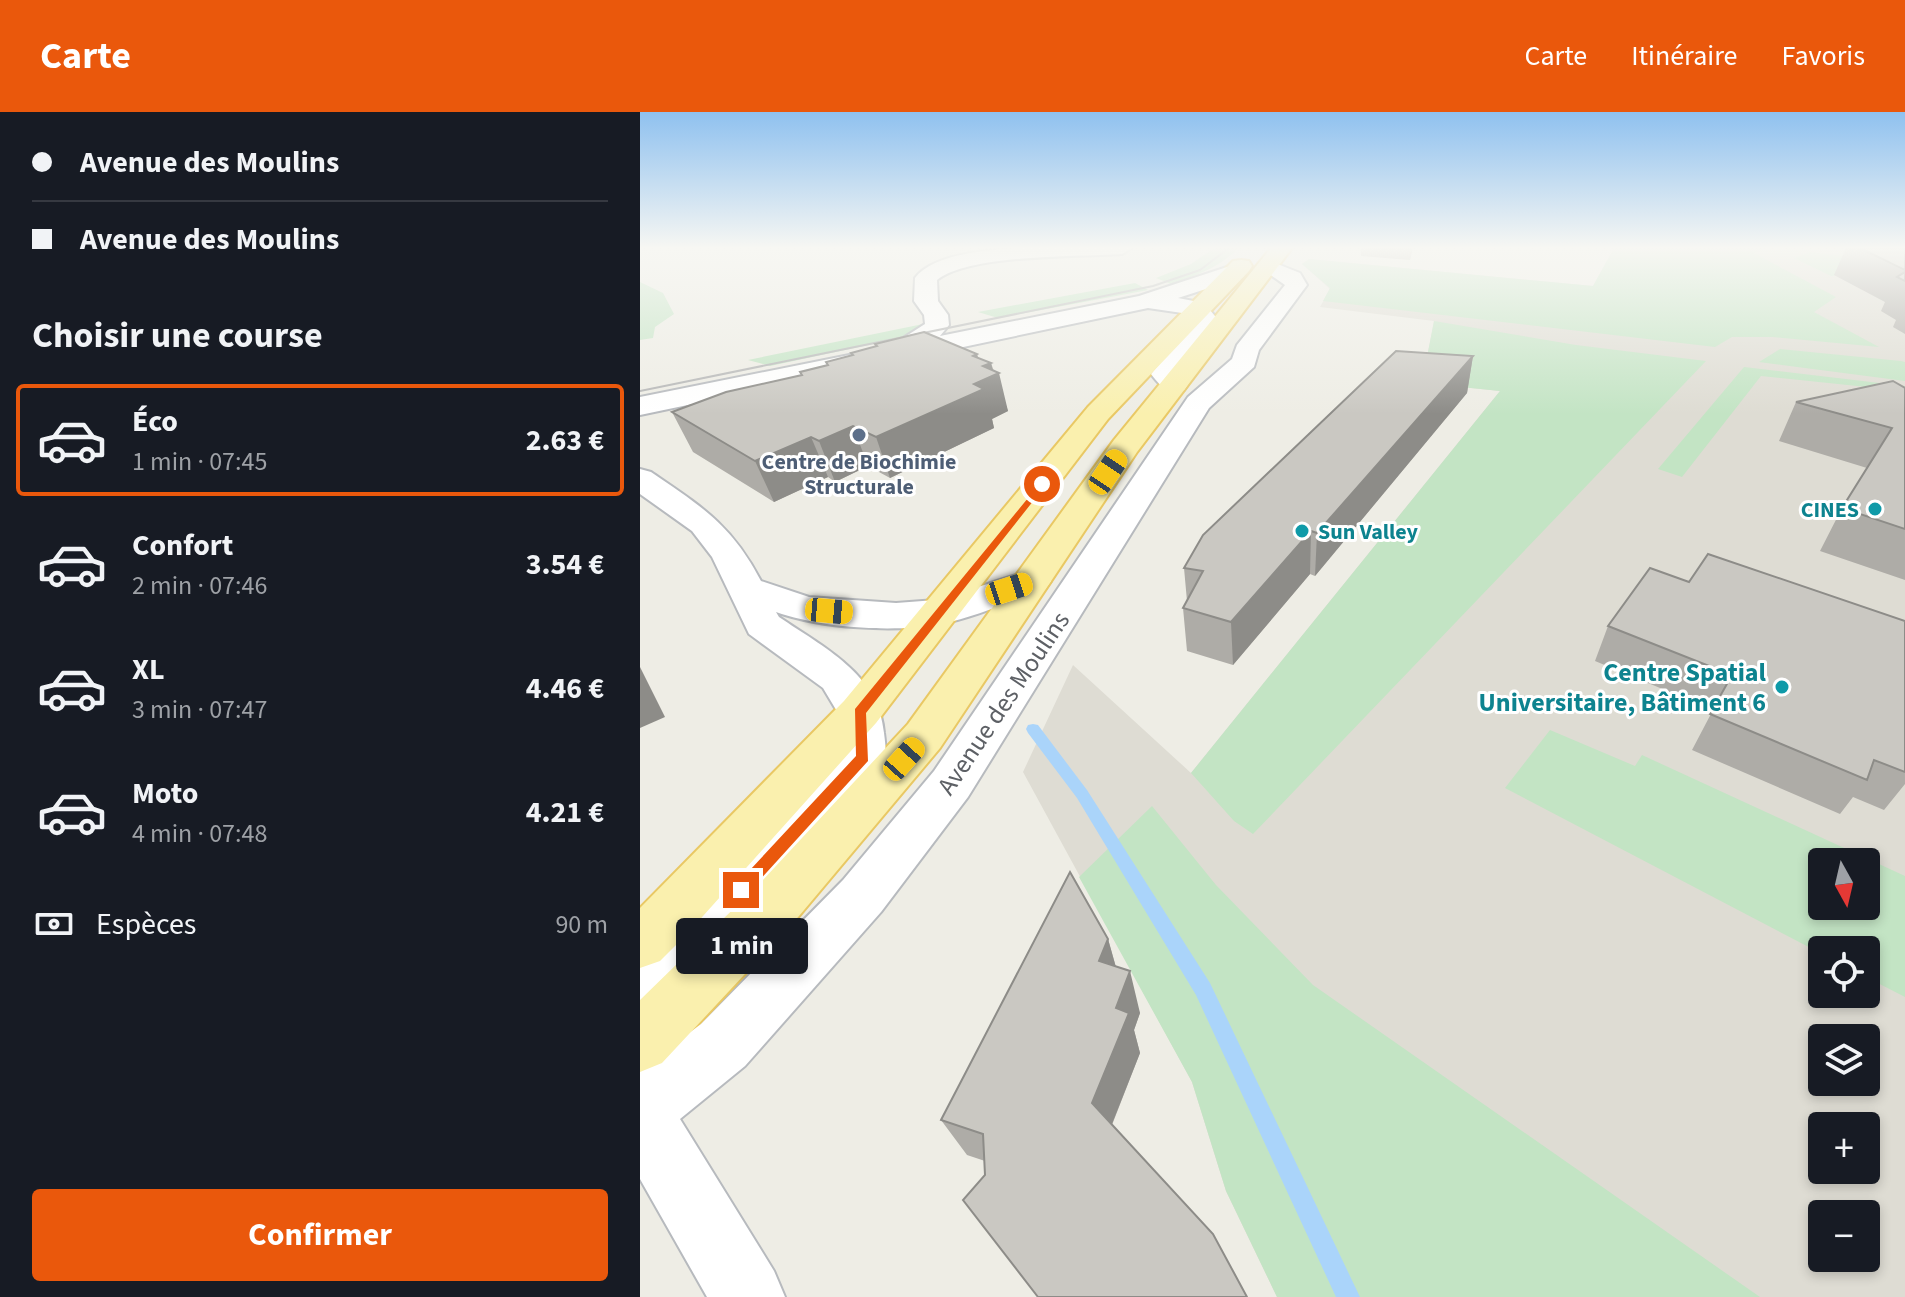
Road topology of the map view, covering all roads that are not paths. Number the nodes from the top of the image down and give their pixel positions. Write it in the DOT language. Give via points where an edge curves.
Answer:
graph roads {
  1 [pos="928,303"];
  2 [pos="948,303"];
  3 [pos="1138,303"];
  4 [pos="1155,303"];
  5 [pos="1201,303"];
  6 [pos="1233,303"];
  7 [pos="1282,303"];
  8 [pos="1196,308"];
  9 [pos="969,320"];
  10 [pos="895,352"];
  11 [pos="1174,384"];
  12 [pos="640,406"];
  13 [pos="640,479"];
  14 [pos="1032,581"];
  15 [pos="749,590"];
  16 [pos="939,612"];
  17 [pos="860,712"];
  18 [pos="640,943"];
  19 [pos="640,1000"];
  20 [pos="640,1042"];
  21 [pos="643,1125"];
  22 [pos="748,1297"];
  1 -- 10 [label="street" via="936,315 935,328"];
  2 -- 9 [label="street"];
  3 -- 9 [label="street"];
  4 -- 8 [label="street"];
  5 -- 8 [label="main road"];
  6 -- 11 [label="main road, Avenue des Moulins"];
  7 -- 21 [label="street, Avenue des Moulins" via="1246,350 1245,361 1198,403 951,784 862,896"];
  8 -- 11 [label="street, Avenue des Moulins" via="1208,322 1165,374"];
  8 -- 16 [label="main road" via="1098,413"];
  9 -- 10 [label="street"];
  10 -- 12 [label="street"];
  11 -- 14 [label="main road, Avenue des Moulins"];
  13 -- 15 [label="street" via="704,524"];
  14 -- 16 [label="street"];
  14 -- 20 [label="main road, Avenue des Moulins" via="924,736 780,899"];
  15 -- 16 [label="street" via="806,609 875,615"];
  15 -- 17 [label="street" via="763,625 838,678"];
  16 -- 17 [label="main road"];
  17 -- 18 [label="main road"];
  17 -- 19 [label="street" via="863,757"];
  21 -- 22 [label="street"];
}
